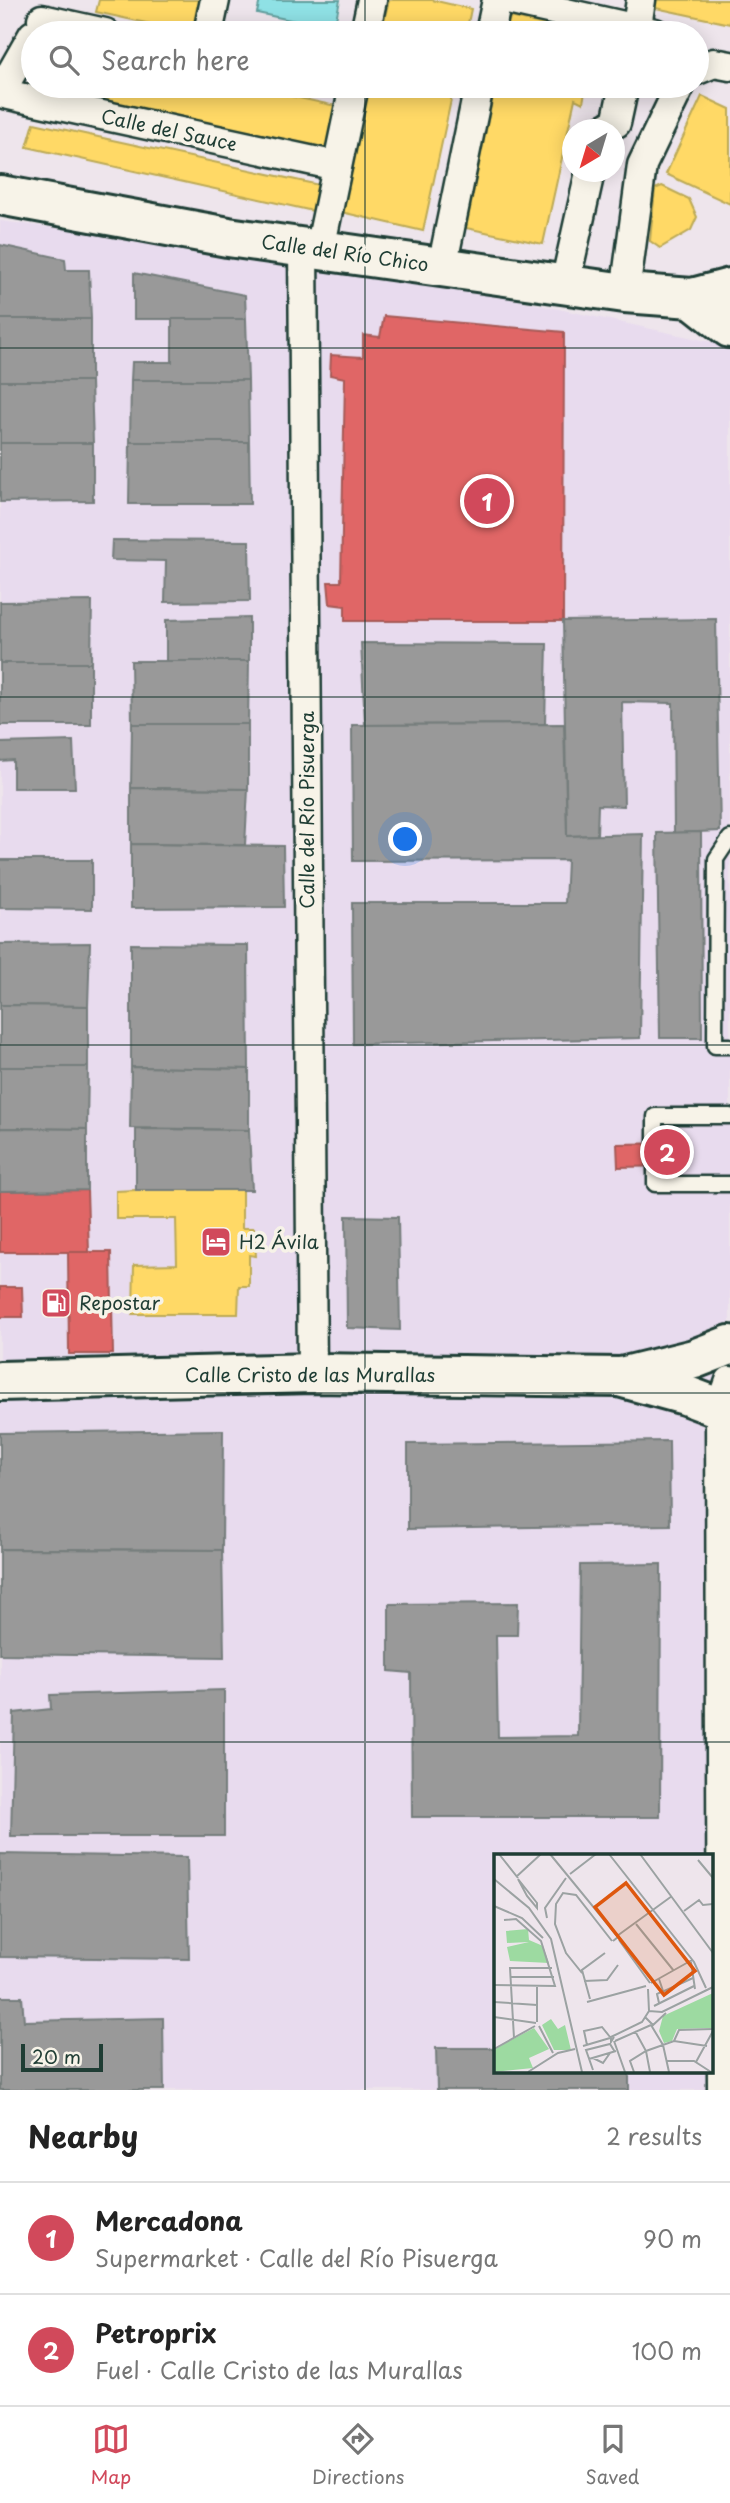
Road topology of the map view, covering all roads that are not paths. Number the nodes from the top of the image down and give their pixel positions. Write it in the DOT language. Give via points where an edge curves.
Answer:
graph roads {
  1 [pos="215,0"];
  2 [pos="372,0"];
  3 [pos="497,0"];
  4 [pos="508,0"];
  5 [pos="641,0"];
  6 [pos="211,21"];
  7 [pos="368,21"];
  8 [pos="493,21"];
  9 [pos="597,21"];
  10 [pos="642,21"];
  11 [pos="21,57"];
  12 [pos="0,93"];
  13 [pos="21,98"];
  14 [pos="23,98"];
  15 [pos="349,98"];
  16 [pos="477,98"];
  17 [pos="621,98"];
  18 [pos="674,98"];
  19 [pos="617,119"];
  20 [pos="337,166"];
  21 [pos="588,182"];
  22 [pos="0,195"];
  23 [pos="311,248"];
  24 [pos="442,267"];
  25 [pos="565,284"];
  26 [pos="730,288"];
  27 [pos="625,293"];
  28 [pos="691,298"];
  29 [pos="730,328"];
  30 [pos="730,838"];
  31 [pos="730,1046"];
  32 [pos="730,1116"];
  33 [pos="730,1184"];
  34 [pos="730,1345"];
  35 [pos="312,1373"];
  36 [pos="621,1377"];
  37 [pos="0,1381"];
  38 [pos="727,1401"];
  39 [pos="722,2090"];
  1 -- 6 [label="street"];
  2 -- 7 [label="street"];
  3 -- 8 [label="street"];
  4 -- 9 [label="street"];
  5 -- 10 [label="street"];
  11 -- 12 [label="street"];
  12 -- 13 [label="street, Calle del Sauce"];
  14 -- 20 [label="street, Calle del Sauce"];
  15 -- 20 [label="street, Calle del Río Pisuerga"];
  16 -- 24 [label="street"];
  17 -- 19 [label="street"];
  18 -- 27 [label="street" via="642,165"];
  20 -- 23 [label="street, Calle del Río Pisuerga"];
  21 -- 25 [label="street"];
  22 -- 23 [label="street, Calle del Río Chico"];
  23 -- 24 [label="street, Calle del Río Chico"];
  23 -- 35 [label="street, Calle del Río Pisuerga"];
  24 -- 25 [label="street, Calle del Río Chico"];
  25 -- 27 [label="street, Calle del Río Chico"];
  26 -- 28 [label="street, Calle del Río Chico"];
  27 -- 28 [label="street, Calle del Río Chico"];
  28 -- 29 [label="street"];
  30 -- 31 [label="lane" via="716,859 715,1046"];
  32 -- 33 [label="lane" via="655,1116 655,1184"];
  34 -- 36 [label="street, Calle Cristo de las Murallas"];
  35 -- 36 [label="street, Calle Cristo de las Murallas"];
  35 -- 37 [label="street, Calle Cristo de las Murallas"];
  36 -- 38 [label="street, Calle Cristo de las Murallas"];
  38 -- 39 [label="street"];
}
